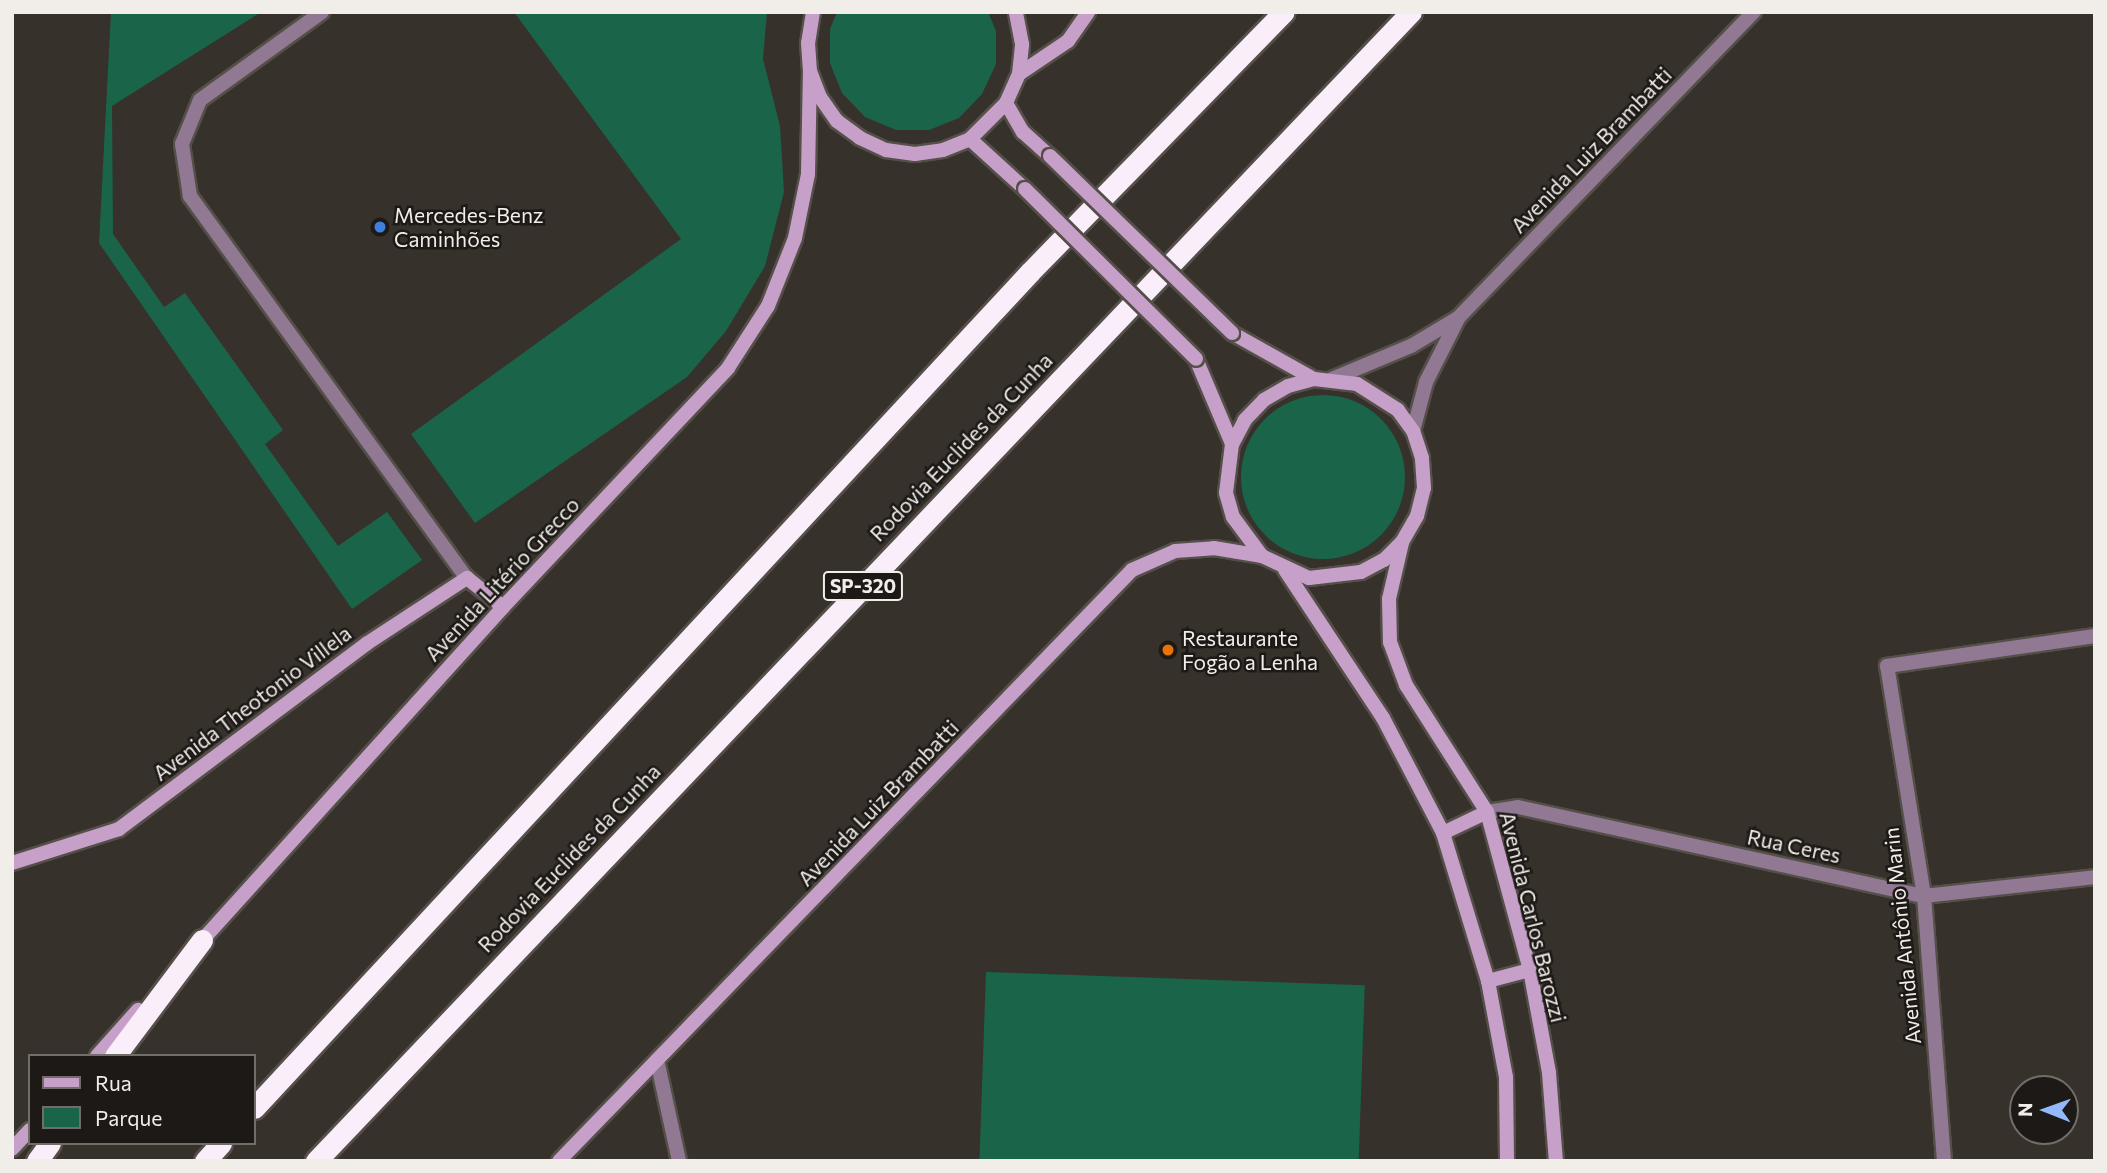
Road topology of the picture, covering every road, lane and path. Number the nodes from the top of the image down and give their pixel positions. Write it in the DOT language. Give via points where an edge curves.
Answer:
graph roads {
  1 [pos="322,12"];
  2 [pos="813,12"];
  3 [pos="1016,12"];
  4 [pos="1088,12"];
  5 [pos="1284,12"];
  6 [pos="1411,12"];
  7 [pos="1754,12"];
  8 [pos="810,71"];
  9 [pos="1019,74"];
  10 [pos="1006,103"];
  11 [pos="970,139"];
  12 [pos="1458,317"];
  13 [pos="1314,379"];
  14 [pos="1332,379"];
  15 [pos="1412,431"];
  16 [pos="1232,444"];
  17 [pos="1402,542"];
  18 [pos="1262,556"];
  19 [pos="1285,570"];
  20 [pos="467,578"];
  21 [pos="503,607"];
  22 [pos="2095,636"];
  23 [pos="1487,812"];
  24 [pos="1443,833"];
  25 [pos="12,863"];
  26 [pos="2095,877"];
  27 [pos="1924,896"];
  28 [pos="202,940"];
  29 [pos="1530,970"];
  30 [pos="1488,981"];
  31 [pos="99,1054"];
  32 [pos="117,1054"];
  33 [pos="657,1060"];
  34 [pos="256,1106"];
  35 [pos="28,1132"];
  36 [pos="49,1145"];
  37 [pos="219,1145"];
  38 [pos="12,1149"];
  39 [pos="37,1161"];
  40 [pos="205,1161"];
  41 [pos="316,1161"];
  42 [pos="559,1161"];
  43 [pos="679,1161"];
  44 [pos="1507,1161"];
  45 [pos="1556,1161"];
  46 [pos="1944,1161"];
  1 -- 20 [label="street" via="200,100 182,144 190,195"];
  2 -- 8 [label="main road, Avenida Litério Grecco"];
  3 -- 9 [label="main road" via="1022,44"];
  4 -- 9 [label="main road" via="1068,41"];
  5 -- 34 [label="highway" via="1030,272"];
  6 -- 41 [label="highway, Rodovia Euclides da Cunha / SP-320"];
  7 -- 12 [label="street, Avenida Luiz Brambatti"];
  8 -- 11 [label="main road" via="837,121 877,146 915,154 943,150"];
  8 -- 21 [label="main road, Avenida Litério Grecco" via="808,174 796,238 768,306 729,368"];
  9 -- 10 [label="main road"];
  10 -- 11 [label="main road"];
  10 -- 13 [label="main road, bridge" via="1023,132 1232,333"];
  11 -- 16 [label="main road, bridge" via="1196,359"];
  12 -- 14 [label="street, Avenida Luiz Brambatti" via="1410,346"];
  12 -- 15 [label="street, Avenida Luiz Brambatti" via="1426,382"];
  13 -- 14 [label="main road"];
  13 -- 16 [label="main road" via="1288,386 1264,400 1245,420"];
  14 -- 15 [label="main road" via="1378,395"];
  15 -- 17 [label="main road" via="1422,458 1424,488 1417,516"];
  16 -- 18 [label="main road" via="1226,493 1233,517"];
  17 -- 19 [label="main road" via="1361,572 1309,578"];
  17 -- 23 [label="main road, Avenida Carlos Barozzi" via="1389,599 1390,642 1406,685"];
  18 -- 19 [label="main road"];
  18 -- 33 [label="main road, Avenida Luiz Brambatti" via="1214,548 1175,551 1132,570"];
  19 -- 24 [label="main road" via="1383,718"];
  20 -- 21 [label="main road"];
  20 -- 25 [label="main road, Avenida Theotonio Villela" via="366,644 118,829"];
  21 -- 28 [label="main road, Avenida Litério Grecco"];
  22 -- 27 [label="street, Avenida Antônio Marin" via="1886,666"];
  23 -- 24 [label="main road"];
  23 -- 27 [label="street, Rua Ceres" via="1518,807"];
  23 -- 29 [label="main road, Avenida Carlos Barozzi"];
  24 -- 30 [label="main road"];
  26 -- 27 [label="street, Rua Ceres"];
  27 -- 46 [label="street, Avenida Antônio Marin"];
  28 -- 31 [label="main road, Avenida Litério Grecco"];
  28 -- 32 [label="highway"];
  29 -- 30 [label="main road"];
  29 -- 45 [label="main road, Avenida Carlos Barozzi" via="1549,1073"];
  30 -- 44 [label="main road" via="1506,1077"];
  33 -- 42 [label="main road, Avenida Luiz Brambatti"];
  33 -- 43 [label="street"];
  35 -- 38 [label="main road"];
  36 -- 39 [label="highway"];
  37 -- 40 [label="highway"];
}
